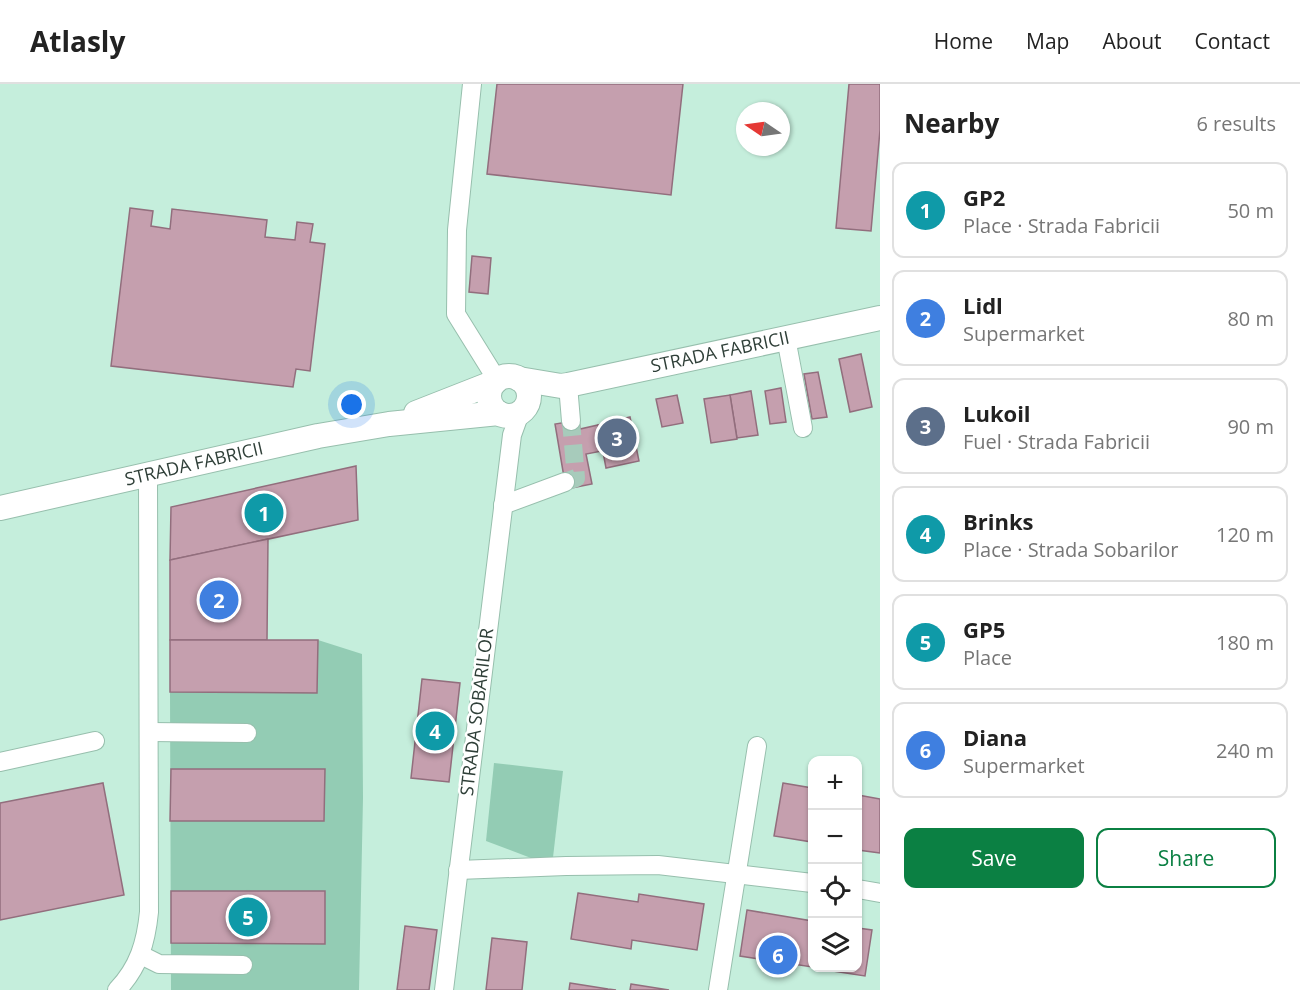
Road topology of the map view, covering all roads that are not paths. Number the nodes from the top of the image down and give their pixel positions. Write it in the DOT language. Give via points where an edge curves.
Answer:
graph roads {
  1 [pos="472,84"];
  2 [pos="880,318"];
  3 [pos="786,338"];
  4 [pos="504,380"];
  5 [pos="564,386"];
  6 [pos="513,417"];
  7 [pos="571,421"];
  8 [pos="389,424"];
  9 [pos="803,428"];
  10 [pos="148,475"];
  11 [pos="565,482"];
  12 [pos="503,505"];
  13 [pos="0,508"];
  14 [pos="149,732"];
  15 [pos="247,733"];
  16 [pos="95,741"];
  17 [pos="757,746"];
  18 [pos="0,762"];
  19 [pos="458,870"];
  20 [pos="736,874"];
  21 [pos="808,882"];
  22 [pos="862,890"];
  23 [pos="880,893"];
  24 [pos="141,955"];
  25 [pos="243,965"];
  26 [pos="117,990"];
  27 [pos="444,990"];
  28 [pos="718,990"];
  1 -- 4 [label="street" via="457,230 456,314"];
  2 -- 3 [label="main road, STRADA FABRICII"];
  3 -- 5 [label="main road, STRADA FABRICII"];
  3 -- 9 [label="street"];
  4 -- 5 [label="main road, STRADA FABRICII"];
  4 -- 6 [label="main road" via="489,396 490,403"];
  4 -- 6 [label="main road" via="524,383 529,395"];
  4 -- 8 [label="main road, STRADA FABRICII"];
  5 -- 6 [label="main road, STRADA FABRICII"];
  5 -- 7 [label="street"];
  6 -- 8 [label="main road, STRADA FABRICII"];
  6 -- 12 [label="street, STRADA SOBARILOR"];
  8 -- 10 [label="main road, STRADA FABRICII"];
  10 -- 13 [label="main road, STRADA FABRICII"];
  10 -- 14 [label="street"];
  11 -- 12 [label="street"];
  12 -- 19 [label="street, STRADA SOBARILOR"];
  14 -- 15 [label="street"];
  14 -- 24 [label="street" via="149,912"];
  16 -- 18 [label="street"];
  17 -- 20 [label="street"];
  19 -- 20 [label="street" via="658,865"];
  19 -- 27 [label="street, STRADA SOBARILOR"];
  20 -- 21 [label="street"];
  20 -- 28 [label="street"];
  22 -- 23 [label="street"];
  24 -- 25 [label="street" via="159,963"];
  24 -- 26 [label="street"];
}
